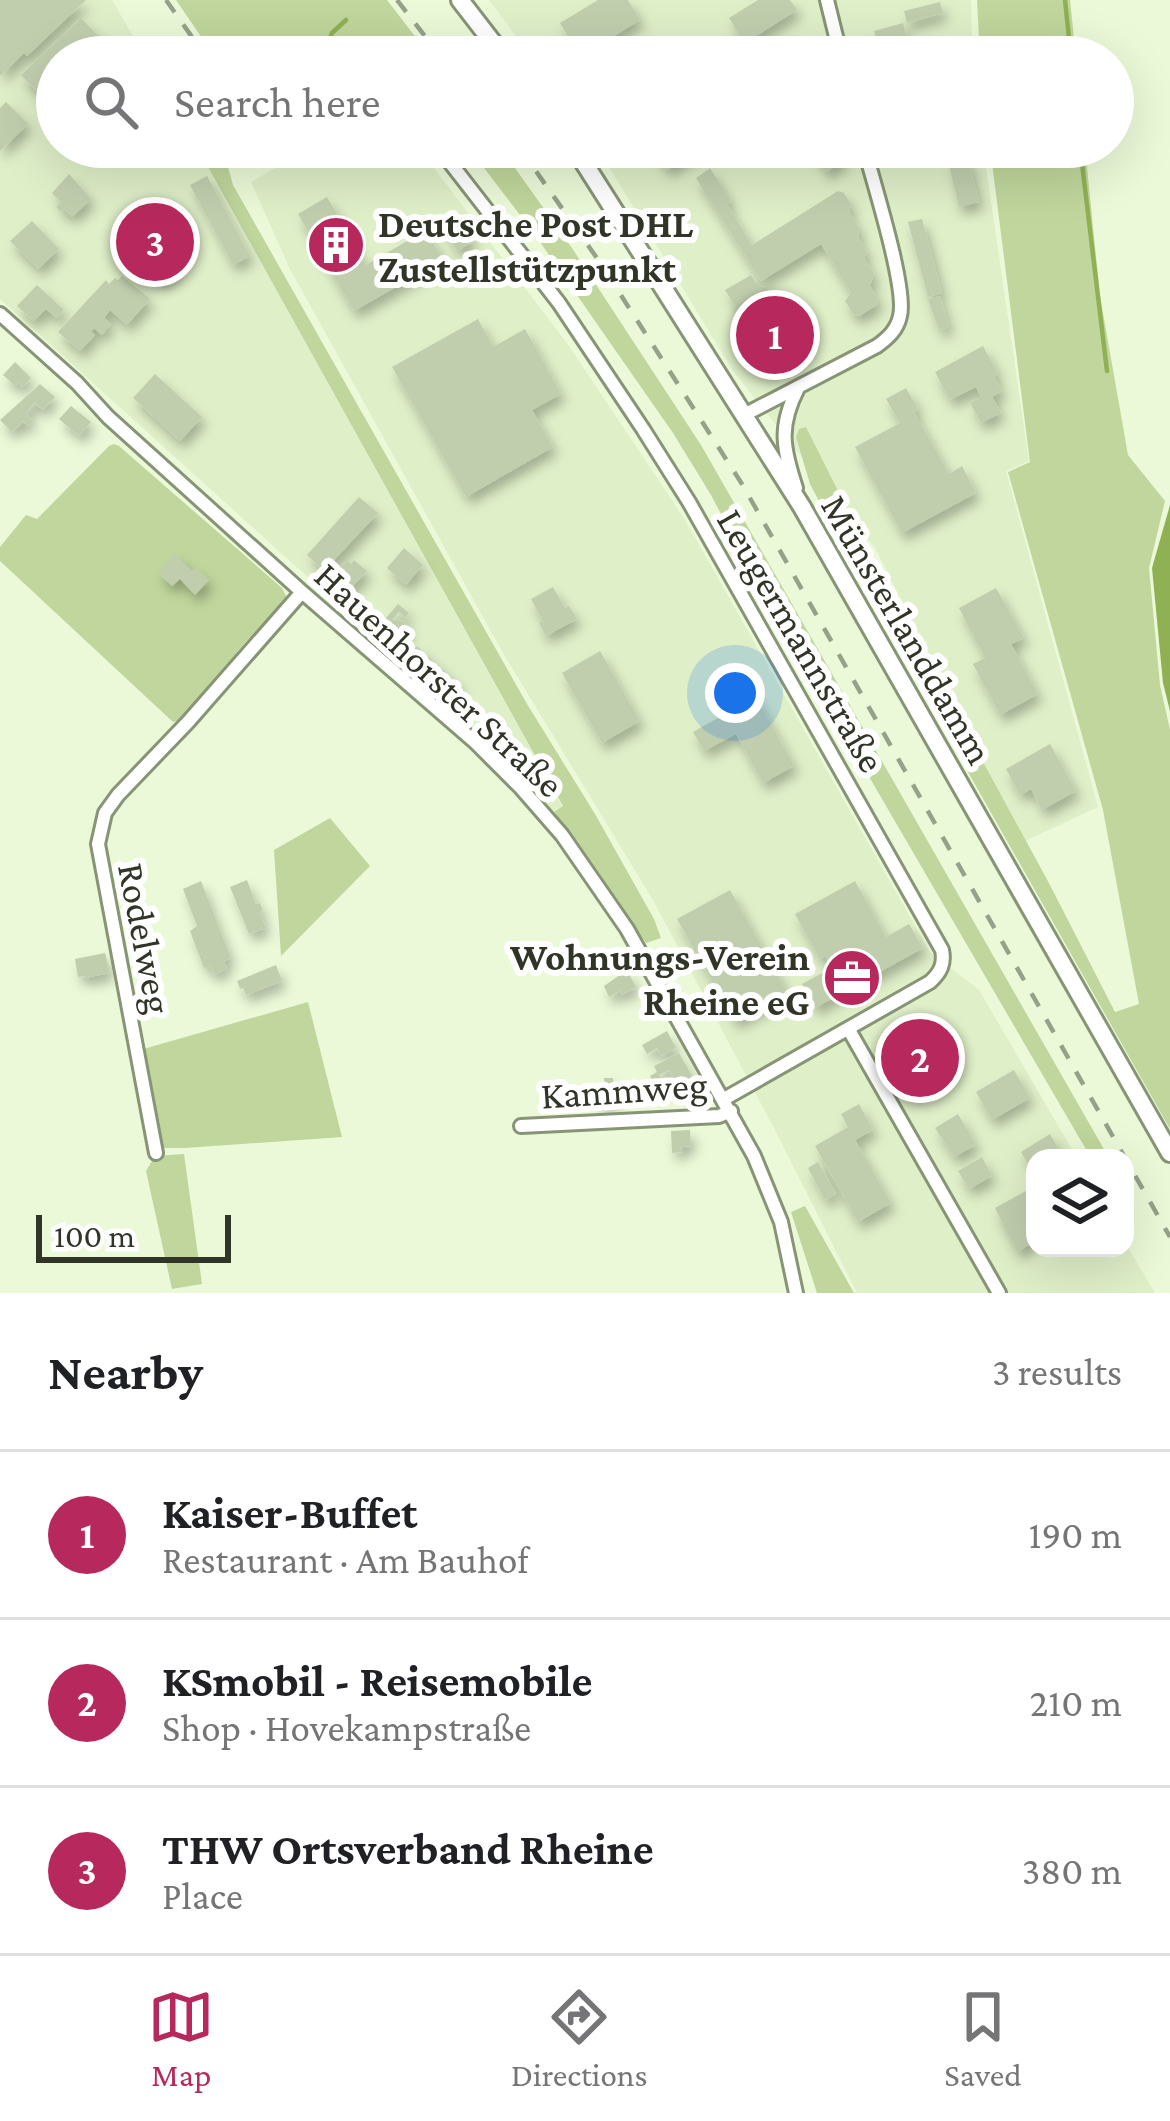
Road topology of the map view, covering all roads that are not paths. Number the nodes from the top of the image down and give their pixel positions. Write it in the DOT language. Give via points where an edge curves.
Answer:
graph roads {
  1 [pos="460,0"];
  2 [pos="827,0"];
  3 [pos="488,36"];
  4 [pos="836,36"];
  5 [pos="454,168"];
  6 [pos="587,168"];
  7 [pos="869,168"];
  8 [pos="0,314"];
  9 [pos="800,385"];
  10 [pos="744,415"];
  11 [pos="802,507"];
  12 [pos="302,592"];
  13 [pos="849,1030"];
  14 [pos="727,1105"];
  15 [pos="521,1126"];
  16 [pos="156,1153"];
  17 [pos="1170,1153"];
  18 [pos="796,1293"];
  19 [pos="999,1293"];
  1 -- 3 [label="main road"];
  2 -- 4 [label="street"];
  5 -- 13 [label="street, Leugermannstraße" via="644,429 936,936 944,958 937,976"];
  6 -- 10 [label="main road, Münsterlanddamm"];
  7 -- 9 [label="street" via="901,292 899,323 877,346"];
  8 -- 12 [label="street, Hauenhorster Straße"];
  9 -- 10 [label="street"];
  9 -- 11 [label="street" via="783,430"];
  10 -- 11 [label="main road, Münsterlanddamm"];
  11 -- 17 [label="main road, Münsterlanddamm"];
  12 -- 14 [label="street, Hauenhorster Straße" via="476,742 562,835 627,928"];
  12 -- 16 [label="street, Rodelweg" via="105,813 98,844"];
  13 -- 14 [label="street, Leugermannstraße"];
  13 -- 19 [label="street"];
  14 -- 15 [label="street, Kammweg" via="719,1116"];
  14 -- 18 [label="street, Hauenhorster Straße" via="781,1222"];
}
